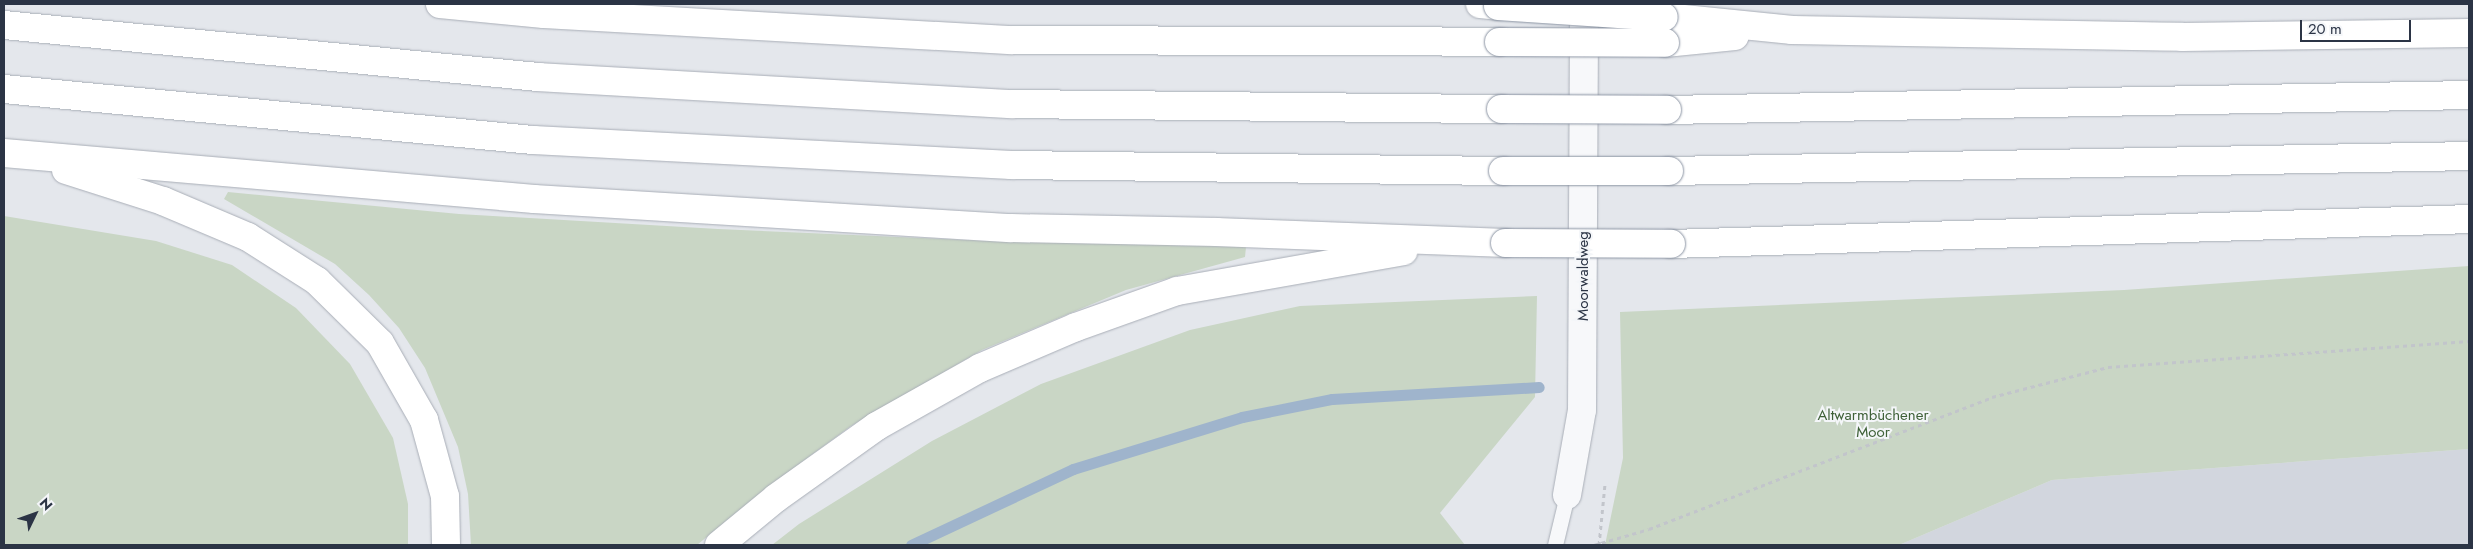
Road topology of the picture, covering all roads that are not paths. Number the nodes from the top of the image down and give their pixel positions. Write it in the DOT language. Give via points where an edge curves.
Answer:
graph roads {
  1 [pos="440,4"];
  2 [pos="1584,4"];
  3 [pos="1489,5"];
  4 [pos="4,25"];
  5 [pos="1664,30"];
  6 [pos="2469,32"];
  7 [pos="4,89"];
  8 [pos="2469,95"];
  9 [pos="10,154"];
  10 [pos="2469,156"];
  11 [pos="2469,219"];
  12 [pos="1461,242"];
  13 [pos="1567,495"];
  14 [pos="446,545"];
  15 [pos="719,545"];
  16 [pos="1555,545"];
  1 -- 5 [label="highway, bridge" via="544,14 1012,40 1499,42"];
  2 -- 13 [label="street, Moorwaldweg" via="1582,410"];
  3 -- 5 [label="highway, bridge"];
  4 -- 8 [label="highway, bridge" via="538,77 1011,104 1667,110"];
  5 -- 6 [label="highway" via="2182,37"];
  7 -- 10 [label="highway, bridge" via="543,140 1011,165 1669,171"];
  9 -- 12 [label="highway" via="534,199 1011,228"];
  9 -- 14 [label="highway" via="163,201 248,237 317,281 380,343 424,420 445,496"];
  11 -- 12 [label="highway, bridge" via="1671,244"];
  12 -- 15 [label="highway" via="1177,291 1076,327 980,368 877,426 776,498"];
  13 -- 16 [label="lane, Moorwaldweg"];
}
